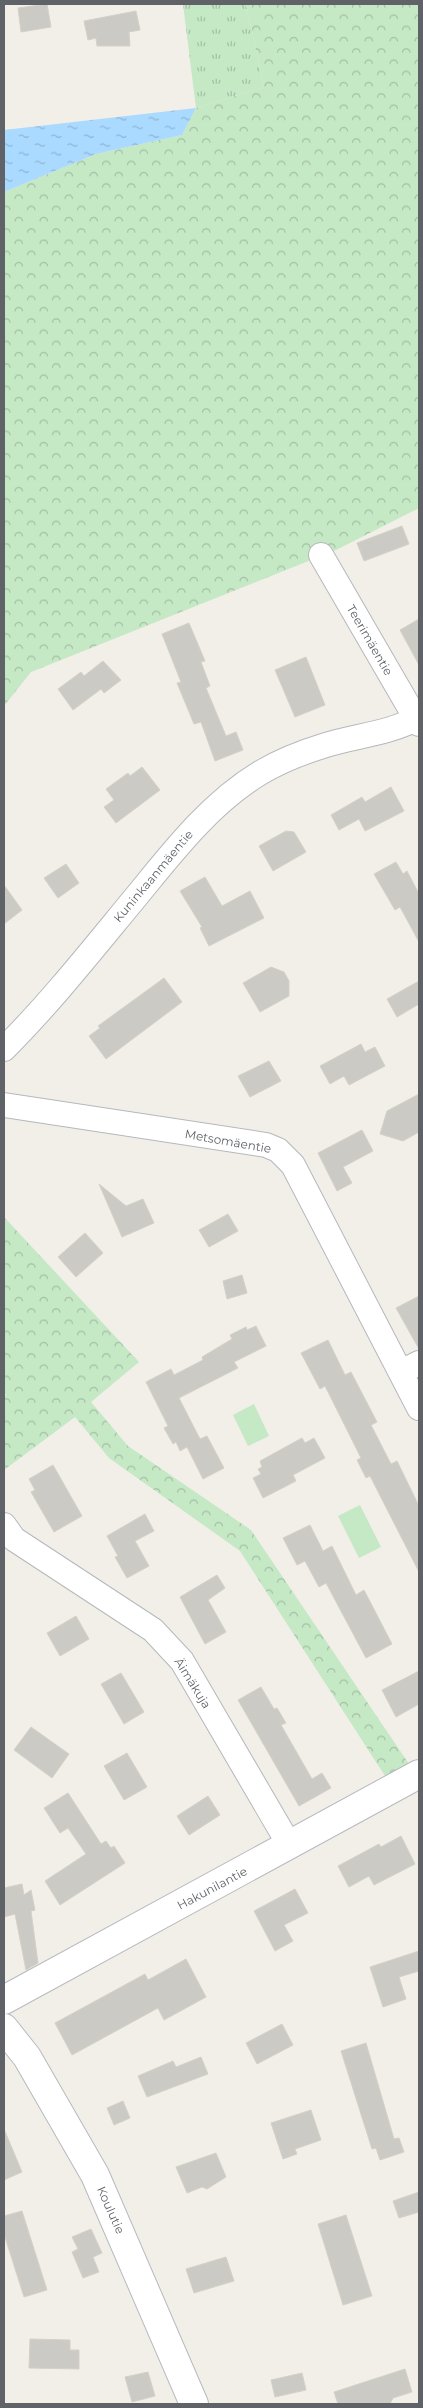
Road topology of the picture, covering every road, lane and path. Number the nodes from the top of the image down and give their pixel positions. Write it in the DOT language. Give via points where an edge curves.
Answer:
graph roads {
  1 [pos="321,555"];
  2 [pos="418,720"];
  3 [pos="4,1049"];
  4 [pos="4,1104"];
  5 [pos="410,1368"];
  6 [pos="419,1408"];
  7 [pos="4,1525"];
  8 [pos="419,1774"];
  9 [pos="290,1846"];
  10 [pos="4,2000"];
  11 [pos="4,2028"];
  12 [pos="194,2404"];
  1 -- 2 [label="street, Teerimäentie"];
  2 -- 3 [label="street, Kuninkaanmäentie" via="286,760 259,774 230,796 190,832 41,1012"];
  4 -- 5 [label="street, Metsomäentie" via="266,1145 278,1150 293,1164"];
  5 -- 6 [label="street, Metsomäentie"];
  7 -- 9 [label="street, Äimäkuja" via="14,1539 153,1630 182,1661"];
  8 -- 9 [label="street, Hakunilantie"];
  9 -- 10 [label="street, Hakunilantie"];
  11 -- 12 [label="street, Koulutie" via="27,2057 95,2174"];
}
